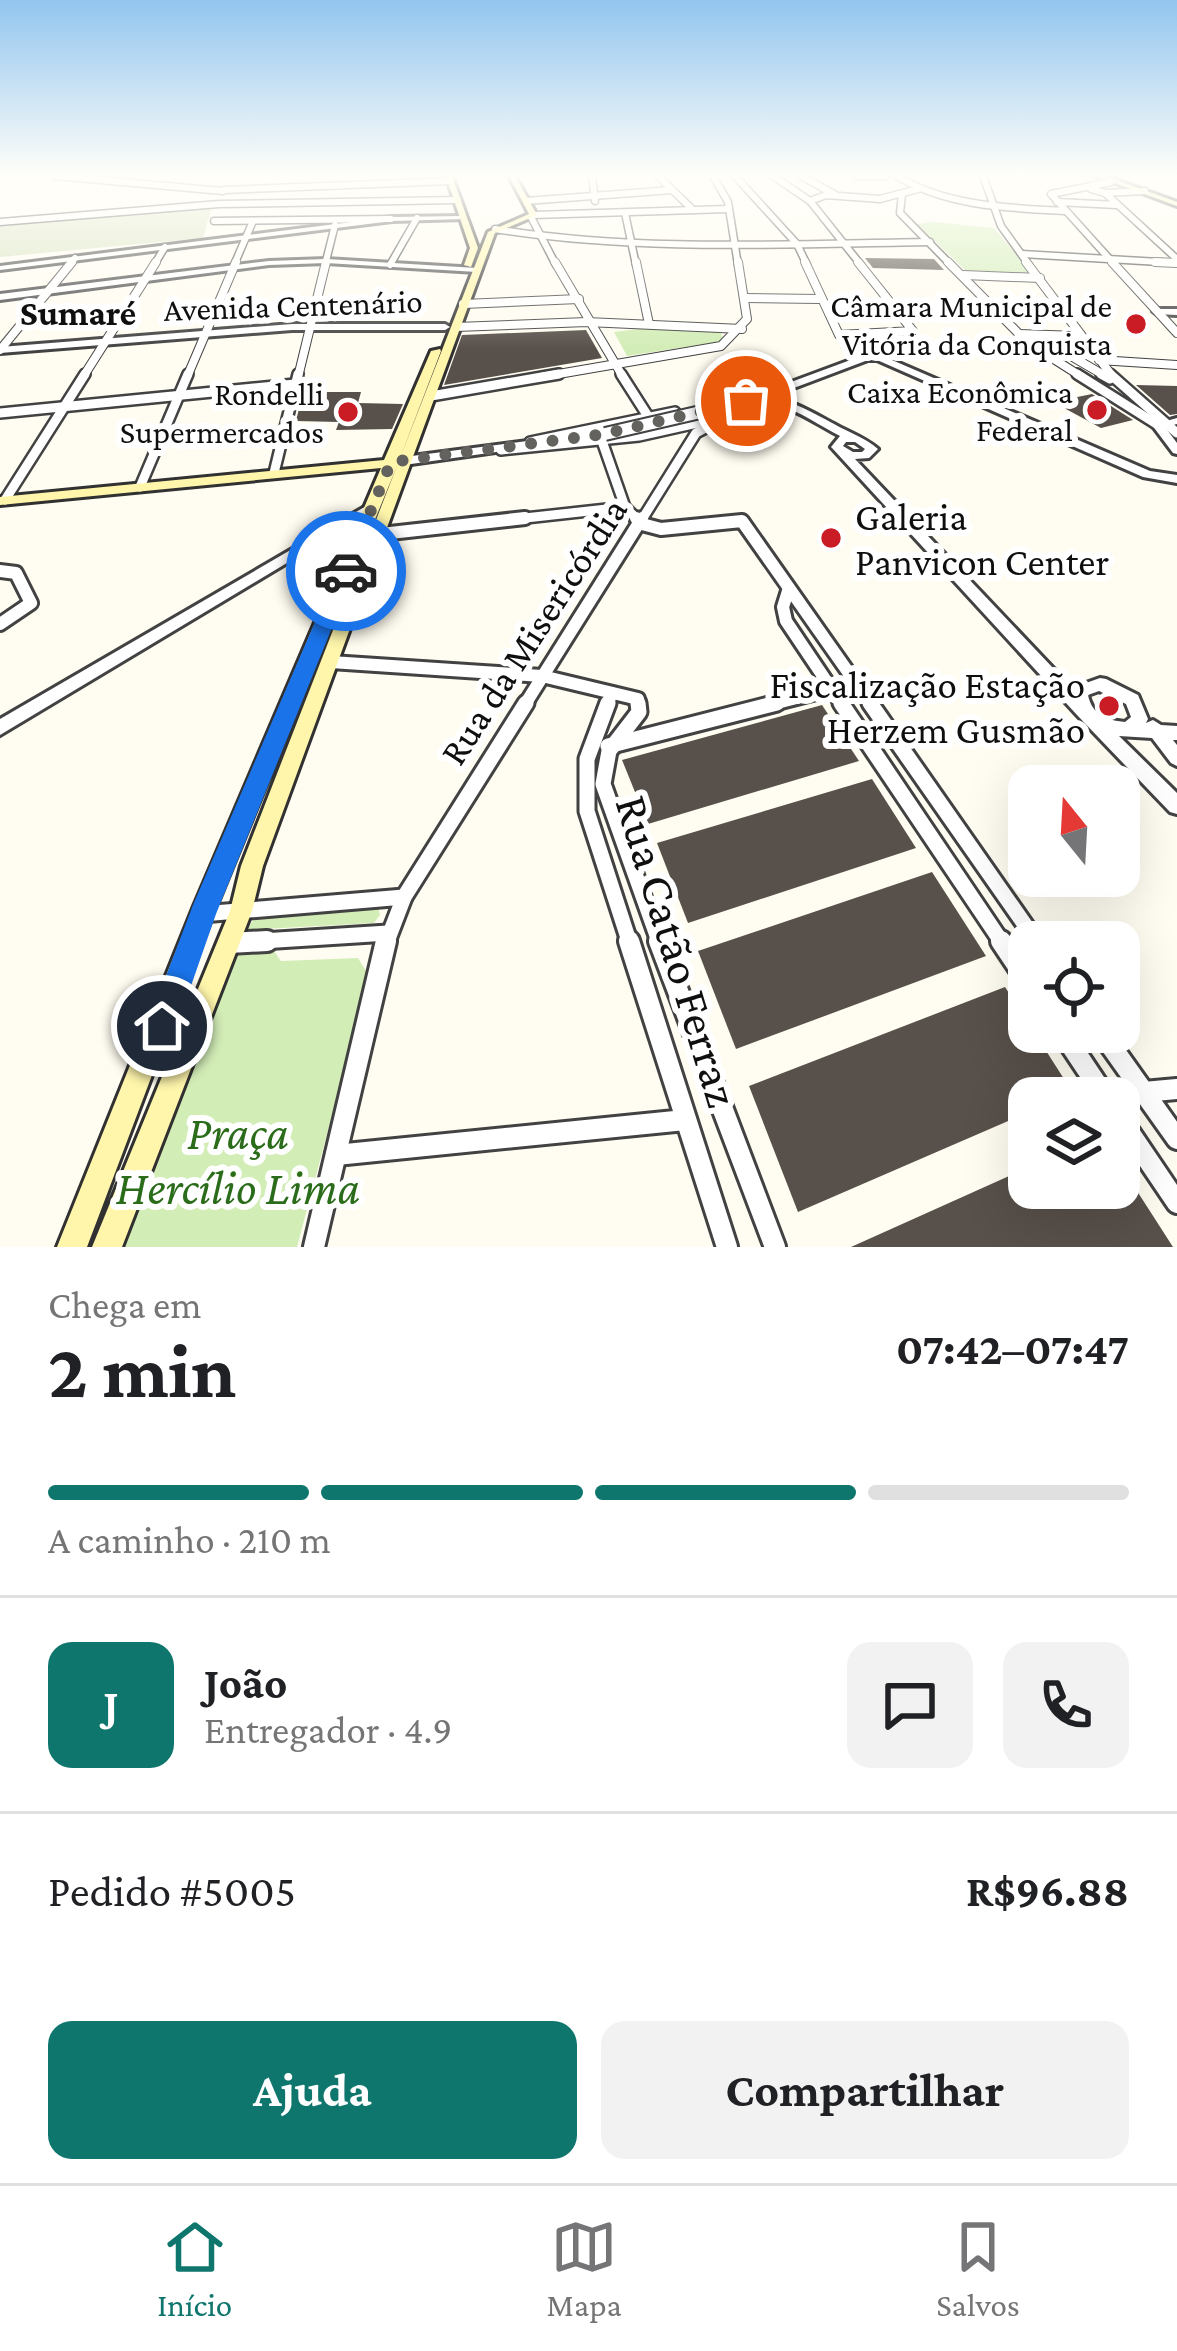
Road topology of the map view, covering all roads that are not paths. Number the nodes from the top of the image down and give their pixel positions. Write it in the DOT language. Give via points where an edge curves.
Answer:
graph roads {
  1 [pos="211,234"];
  2 [pos="247,234"];
  3 [pos="266,234"];
  4 [pos="332,234"];
  5 [pos="408,234"];
  6 [pos="470,234"];
  7 [pos="485,234"];
  8 [pos="534,234"];
  9 [pos="543,234"];
  10 [pos="630,234"];
  11 [pos="732,234"];
  12 [pos="788,234"];
  13 [pos="835,234"];
  14 [pos="922,234"];
  15 [pos="1007,234"];
  16 [pos="1086,234"];
  17 [pos="1149,234"];
  18 [pos="262,235"];
  19 [pos="246,237"];
  20 [pos="545,237"];
  21 [pos="632,240"];
  22 [pos="209,242"];
  23 [pos="733,242"];
  24 [pos="930,242"];
  25 [pos="797,244"];
  26 [pos="843,244"];
  27 [pos="165,247"];
  28 [pos="1022,254"];
  29 [pos="75,258"];
  30 [pos="1109,259"];
  31 [pos="326,261"];
  32 [pos="1177,261"];
  33 [pos="390,265"];
  34 [pos="236,266"];
  35 [pos="0,268"];
  36 [pos="472,269"];
  37 [pos="964,274"];
  38 [pos="146,278"];
  39 [pos="1040,278"];
  40 [pos="51,290"];
  41 [pos="0,297"];
  42 [pos="745,298"];
  43 [pos="579,299"];
  44 [pos="819,299"];
  45 [pos="463,304"];
  46 [pos="1157,311"];
  47 [pos="1177,312"];
  48 [pos="587,322"];
  49 [pos="650,324"];
  50 [pos="312,327"];
  51 [pos="451,327"];
  52 [pos="742,329"];
  53 [pos="207,333"];
  54 [pos="1177,333"];
  55 [pos="1018,334"];
  56 [pos="1078,338"];
  57 [pos="104,341"];
  58 [pos="1027,341"];
  59 [pos="1046,342"];
  60 [pos="0,350"];
  61 [pos="1098,359"];
  62 [pos="1177,365"];
  63 [pos="618,367"];
  64 [pos="421,381"];
  65 [pos="1117,382"];
  66 [pos="295,384"];
  67 [pos="434,389"];
  68 [pos="179,395"];
  69 [pos="416,397"];
  70 [pos="760,400"];
  71 [pos="63,407"];
  72 [pos="730,410"];
  73 [pos="0,413"];
  74 [pos="648,417"];
  75 [pos="1167,422"];
  76 [pos="658,433"];
  77 [pos="1177,433"];
  78 [pos="603,437"];
  79 [pos="839,450"];
  80 [pos="1177,451"];
  81 [pos="474,453"];
  82 [pos="398,462"];
  83 [pos="274,473"];
  84 [pos="1177,479"];
  85 [pos="140,487"];
  86 [pos="2,501"];
  87 [pos="625,507"];
  88 [pos="368,509"];
  89 [pos="642,524"];
  90 [pos="370,534"];
  91 [pos="0,571"];
  92 [pos="788,591"];
  93 [pos="0,624"];
  94 [pos="331,662"];
  95 [pos="542,676"];
  96 [pos="832,689"];
  97 [pos="611,694"];
  98 [pos="1138,708"];
  99 [pos="1084,710"];
  100 [pos="0,728"];
  101 [pos="1128,729"];
  102 [pos="1156,731"];
  103 [pos="1177,733"];
  104 [pos="608,746"];
  105 [pos="1177,758"];
  106 [pos="1177,806"];
  107 [pos="404,896"];
  108 [pos="241,910"];
  109 [pos="202,914"];
  110 [pos="1022,921"];
  111 [pos="388,934"];
  112 [pos="227,943"];
  113 [pos="1008,951"];
  114 [pos="1116,1053"];
  115 [pos="1177,1089"];
  116 [pos="1144,1092"];
  117 [pos="686,1120"];
  118 [pos="1177,1139"];
  119 [pos="1140,1148"];
  120 [pos="336,1155"];
  121 [pos="1177,1203"];
  122 [pos="72,1247"];
  123 [pos="107,1247"];
  124 [pos="314,1247"];
  125 [pos="727,1247"];
  126 [pos="775,1247"];
  1 -- 22 [label="street"];
  2 -- 19 [label="street"];
  3 -- 18 [label="street"];
  4 -- 31 [label="street"];
  5 -- 33 [label="street"];
  6 -- 36 [label="main road"];
  7 -- 36 [label="main road"];
  8 -- 20 [label="street"];
  9 -- 20 [label="street"];
  10 -- 21 [label="street"];
  11 -- 23 [label="street"];
  12 -- 25 [label="street"];
  13 -- 26 [label="street"];
  14 -- 24 [label="street"];
  15 -- 28 [label="street"];
  16 -- 30 [label="street"];
  17 -- 32 [label="street"];
  18 -- 19 [label="street"];
  19 -- 22 [label="street"];
  19 -- 34 [label="street"];
  20 -- 21 [label="street"];
  20 -- 43 [label="street"];
  21 -- 23 [label="street"];
  21 -- 49 [label="street"];
  22 -- 27 [label="street"];
  23 -- 25 [label="street"];
  23 -- 42 [label="street"];
  24 -- 26 [label="street"];
  24 -- 37 [label="street"];
  25 -- 26 [label="street"];
  25 -- 44 [label="street"];
  26 -- 44 [label="street" via="911,333 839,335"];
  27 -- 29 [label="street"];
  27 -- 38 [label="street"];
  28 -- 30 [label="street"];
  28 -- 39 [label="street"];
  29 -- 35 [label="street"];
  29 -- 40 [label="street"];
  30 -- 32 [label="street"];
  30 -- 46 [label="street"];
  31 -- 33 [label="street"];
  31 -- 34 [label="street"];
  31 -- 50 [label="street"];
  33 -- 36 [label="street"];
  34 -- 38 [label="street"];
  34 -- 53 [label="street"];
  36 -- 45 [label="main road"];
  36 -- 51 [label="main road"];
  37 -- 39 [label="street"];
  37 -- 55 [label="street"];
  38 -- 40 [label="street"];
  38 -- 57 [label="street"];
  39 -- 56 [label="street"];
  40 -- 41 [label="street"];
  40 -- 60 [label="street"];
  42 -- 44 [label="street"];
  42 -- 52 [label="street"];
  43 -- 45 [label="street"];
  43 -- 48 [label="street"];
  45 -- 51 [label="main road"];
  46 -- 47 [label="street"];
  46 -- 54 [label="street"];
  48 -- 49 [label="street"];
  48 -- 51 [label="street"];
  48 -- 63 [label="street"];
  49 -- 52 [label="street"];
  50 -- 51 [label="street, Avenida Centenário"];
  50 -- 53 [label="street, Avenida Centenário"];
  50 -- 66 [label="street"];
  51 -- 64 [label="main road"];
  51 -- 67 [label="main road"];
  52 -- 63 [label="street" via="721,346"];
  53 -- 57 [label="street, Avenida Centenário"];
  53 -- 68 [label="street"];
  55 -- 56 [label="street"];
  55 -- 58 [label="street"];
  56 -- 59 [label="street"];
  56 -- 61 [label="street"];
  57 -- 60 [label="street, Avenida Centenário"];
  57 -- 71 [label="street"];
  58 -- 59 [label="street"];
  58 -- 75 [label="street"];
  59 -- 65 [label="street"];
  61 -- 62 [label="street"];
  61 -- 65 [label="street"];
  63 -- 67 [label="street"];
  63 -- 74 [label="street"];
  64 -- 67 [label="main road"];
  64 -- 69 [label="main road"];
  65 -- 75 [label="street"];
  66 -- 68 [label="street"];
  66 -- 83 [label="street"];
  67 -- 69 [label="main road"];
  67 -- 82 [label="main road"];
  68 -- 71 [label="street"];
  68 -- 85 [label="street"];
  69 -- 82 [label="main road"];
  70 -- 72 [label="street"];
  70 -- 74 [label="street"];
  70 -- 79 [label="street" via="812,425"];
  70 -- 79 [label="street" via="783,400 858,439 842,439"];
  70 -- 84 [label="street" via="878,357 1147,474"];
  71 -- 73 [label="street"];
  71 -- 86 [label="street"];
  72 -- 76 [label="street"];
  72 -- 78 [label="street, bridge"];
  72 -- 89 [label="street, Rua da Misericórdia" via="697,433"];
  74 -- 76 [label="street"];
  74 -- 81 [label="street"];
  75 -- 77 [label="street"];
  75 -- 80 [label="street"];
  76 -- 78 [label="street"];
  78 -- 81 [label="street"];
  78 -- 87 [label="street"];
  79 -- 99 [label="street"];
  81 -- 82 [label="street"];
  82 -- 83 [label="main road"];
  82 -- 88 [label="main road"];
  82 -- 90 [label="main road"];
  83 -- 85 [label="main road"];
  85 -- 86 [label="main road"];
  87 -- 89 [label="street"];
  87 -- 90 [label="street"];
  88 -- 90 [label="main road"];
  88 -- 100 [label="street"];
  89 -- 92 [label="street" via="742,521"];
  89 -- 95 [label="street, Rua da Misericórdia"];
  90 -- 94 [label="main road"];
  90 -- 109 [label="main road"];
  91 -- 93 [label="street" via="16,573 32,603"];
  92 -- 96 [label="street" via="783,615"];
  92 -- 110 [label="street"];
  94 -- 95 [label="street"];
  94 -- 108 [label="main road"];
  95 -- 97 [label="street"];
  95 -- 107 [label="street, Rua da Misericórdia"];
  96 -- 104 [label="street, Rua Catão Ferraz"];
  96 -- 113 [label="street"];
  97 -- 104 [label="street, Rua Catão Ferraz" via="631,694 640,706"];
  97 -- 117 [label="street, Rua Catão Ferraz" via="587,759 584,795"];
  98 -- 99 [label="street" via="1100,684 1079,691"];
  98 -- 101 [label="street" via="1138,724"];
  98 -- 102 [label="street"];
  99 -- 101 [label="street"];
  99 -- 106 [label="street"];
  101 -- 102 [label="street"];
  102 -- 103 [label="street"];
  102 -- 105 [label="street"];
  104 -- 126 [label="street, Rua Catão Ferraz" via="605,798"];
  107 -- 108 [label="street"];
  107 -- 111 [label="street"];
  108 -- 109 [label="street"];
  108 -- 112 [label="main road"];
  109 -- 122 [label="main road"];
  111 -- 112 [label="street"];
  111 -- 120 [label="street"];
  112 -- 123 [label="main road"];
  114 -- 116 [label="street"];
  115 -- 116 [label="street"];
  116 -- 118 [label="street"];
  117 -- 120 [label="street"];
  117 -- 125 [label="street, Rua Catão Ferraz"];
  119 -- 121 [label="street"];
  120 -- 124 [label="street"];
}
